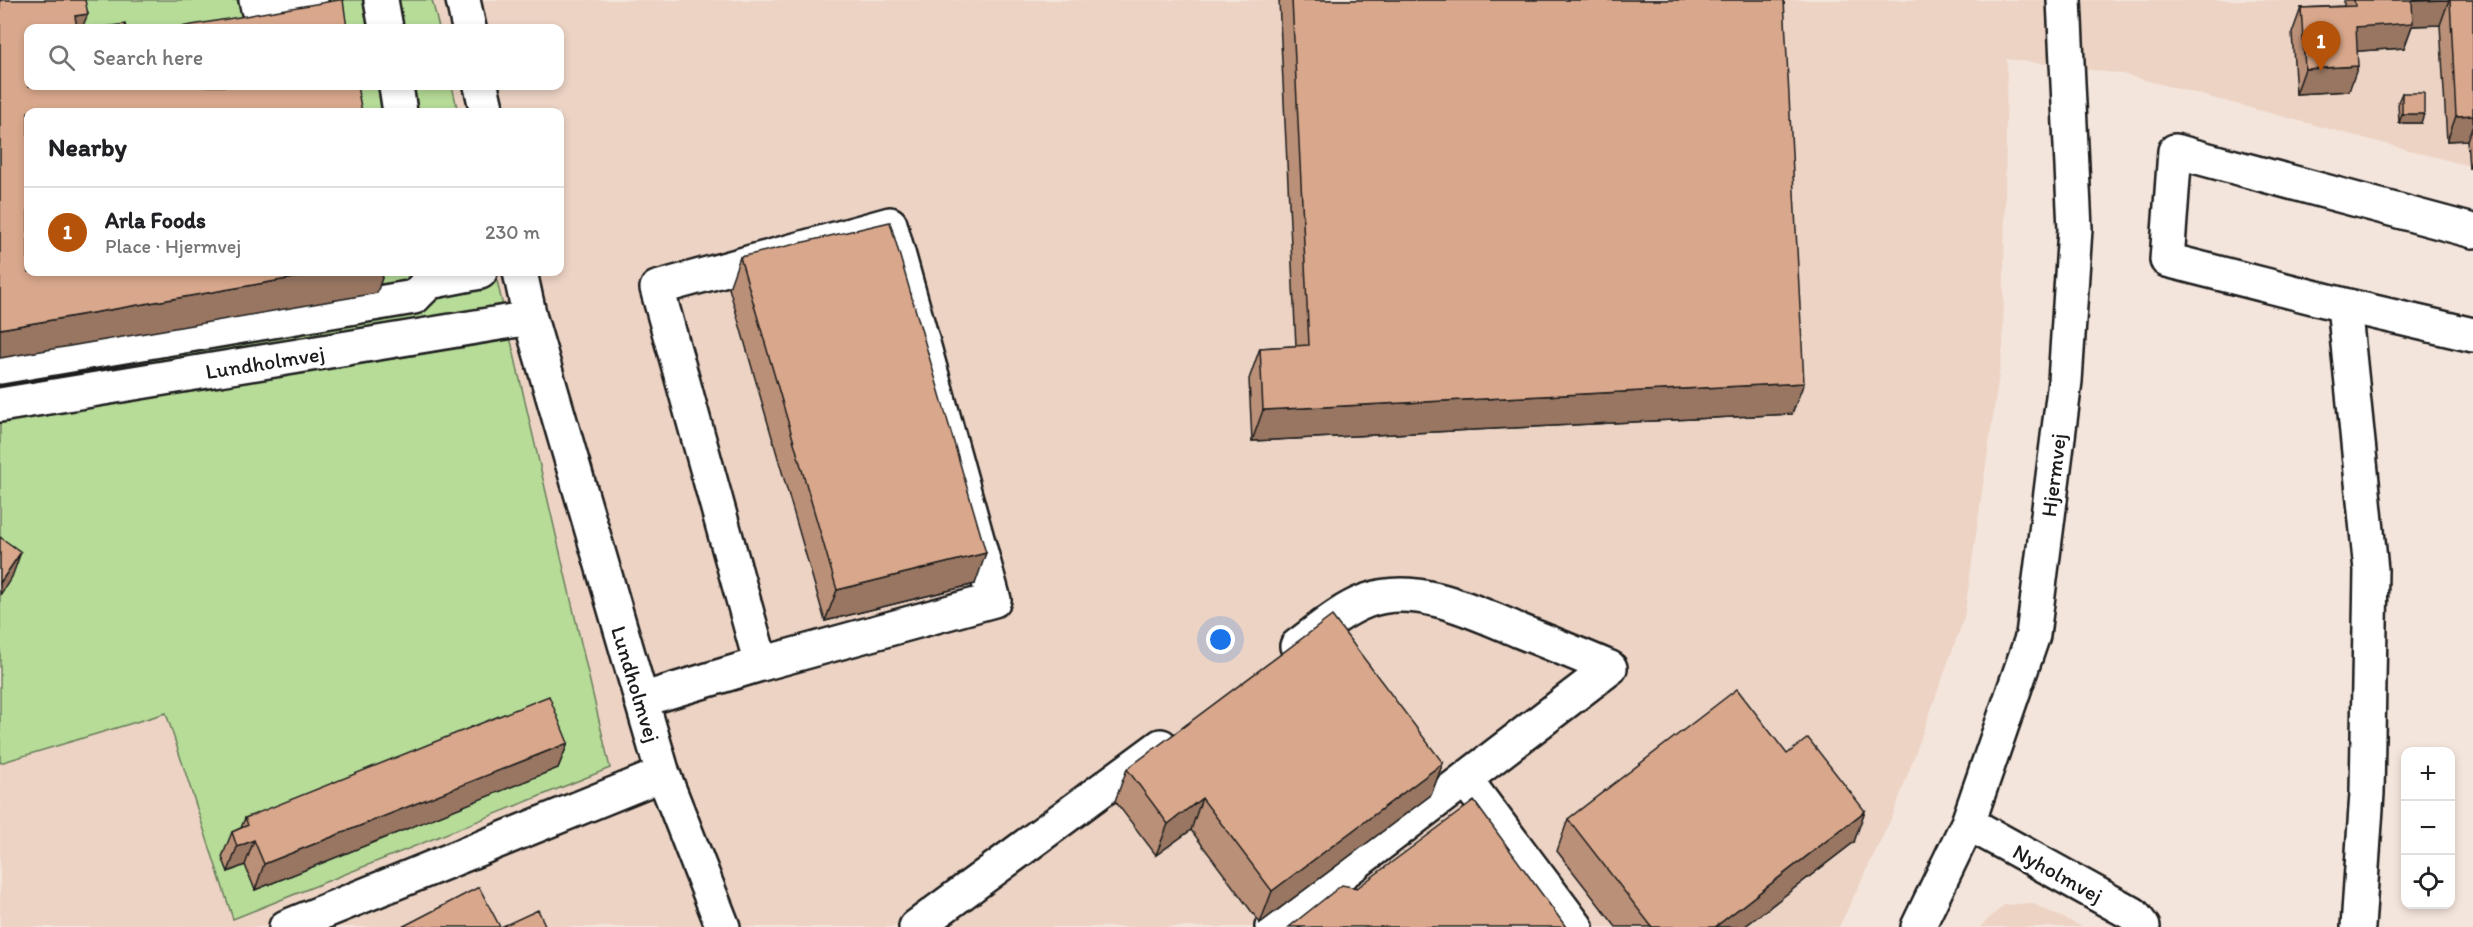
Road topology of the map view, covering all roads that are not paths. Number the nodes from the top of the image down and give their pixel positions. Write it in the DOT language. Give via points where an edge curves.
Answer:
graph roads {
  1 [pos="256,0"];
  2 [pos="311,0"];
  3 [pos="381,0"];
  4 [pos="464,0"];
  5 [pos="2064,0"];
  6 [pos="385,24"];
  7 [pos="469,24"];
  8 [pos="397,90"];
  9 [pos="482,90"];
  10 [pos="399,108"];
  11 [pos="486,108"];
  12 [pos="2473,231"];
  13 [pos="521,276"];
  14 [pos="428,277"];
  15 [pos="2344,305"];
  16 [pos="530,318"];
  17 [pos="2473,335"];
  18 [pos="0,367"];
  19 [pos="0,405"];
  20 [pos="761,664"];
  21 [pos="1269,666"];
  22 [pos="641,700"];
  23 [pos="1184,730"];
  24 [pos="663,774"];
  25 [pos="1465,779"];
  26 [pos="1968,823"];
  27 [pos="286,927"];
  28 [pos="723,927"];
  29 [pos="916,927"];
  30 [pos="1272,927"];
  31 [pos="1576,927"];
  32 [pos="1918,927"];
  33 [pos="2143,927"];
  34 [pos="2358,927"];
  1 -- 2 [label="street" via="258,9"];
  3 -- 6 [label="street"];
  4 -- 7 [label="street"];
  5 -- 26 [label="street, Hjermvej" via="2075,229 2065,381 2033,635"];
  8 -- 10 [label="street"];
  9 -- 11 [label="street"];
  12 -- 15 [label="street" via="2175,152 2167,260"];
  13 -- 16 [label="street, Lundholmvej"];
  14 -- 18 [label="street" via="414,297"];
  15 -- 17 [label="street"];
  15 -- 34 [label="street" via="2372,570 2367,793"];
  16 -- 19 [label="street, Lundholmvej"];
  16 -- 22 [label="street, Lundholmvej"];
  20 -- 20 [label="street" via="994,600 890,224 657,288"];
  20 -- 22 [label="street"];
  21 -- 25 [label="street" via="1346,610 1368,600 1413,596 1455,603 1610,668"];
  22 -- 24 [label="street, Lundholmvej"];
  23 -- 29 [label="street"];
  24 -- 27 [label="street, Lundholmvej"];
  24 -- 28 [label="street, Lundholmvej"];
  25 -- 30 [label="street"];
  25 -- 31 [label="street"];
  26 -- 32 [label="street, Hjermvej"];
  26 -- 33 [label="street, Nyholmvej" via="2133,914"];
}
